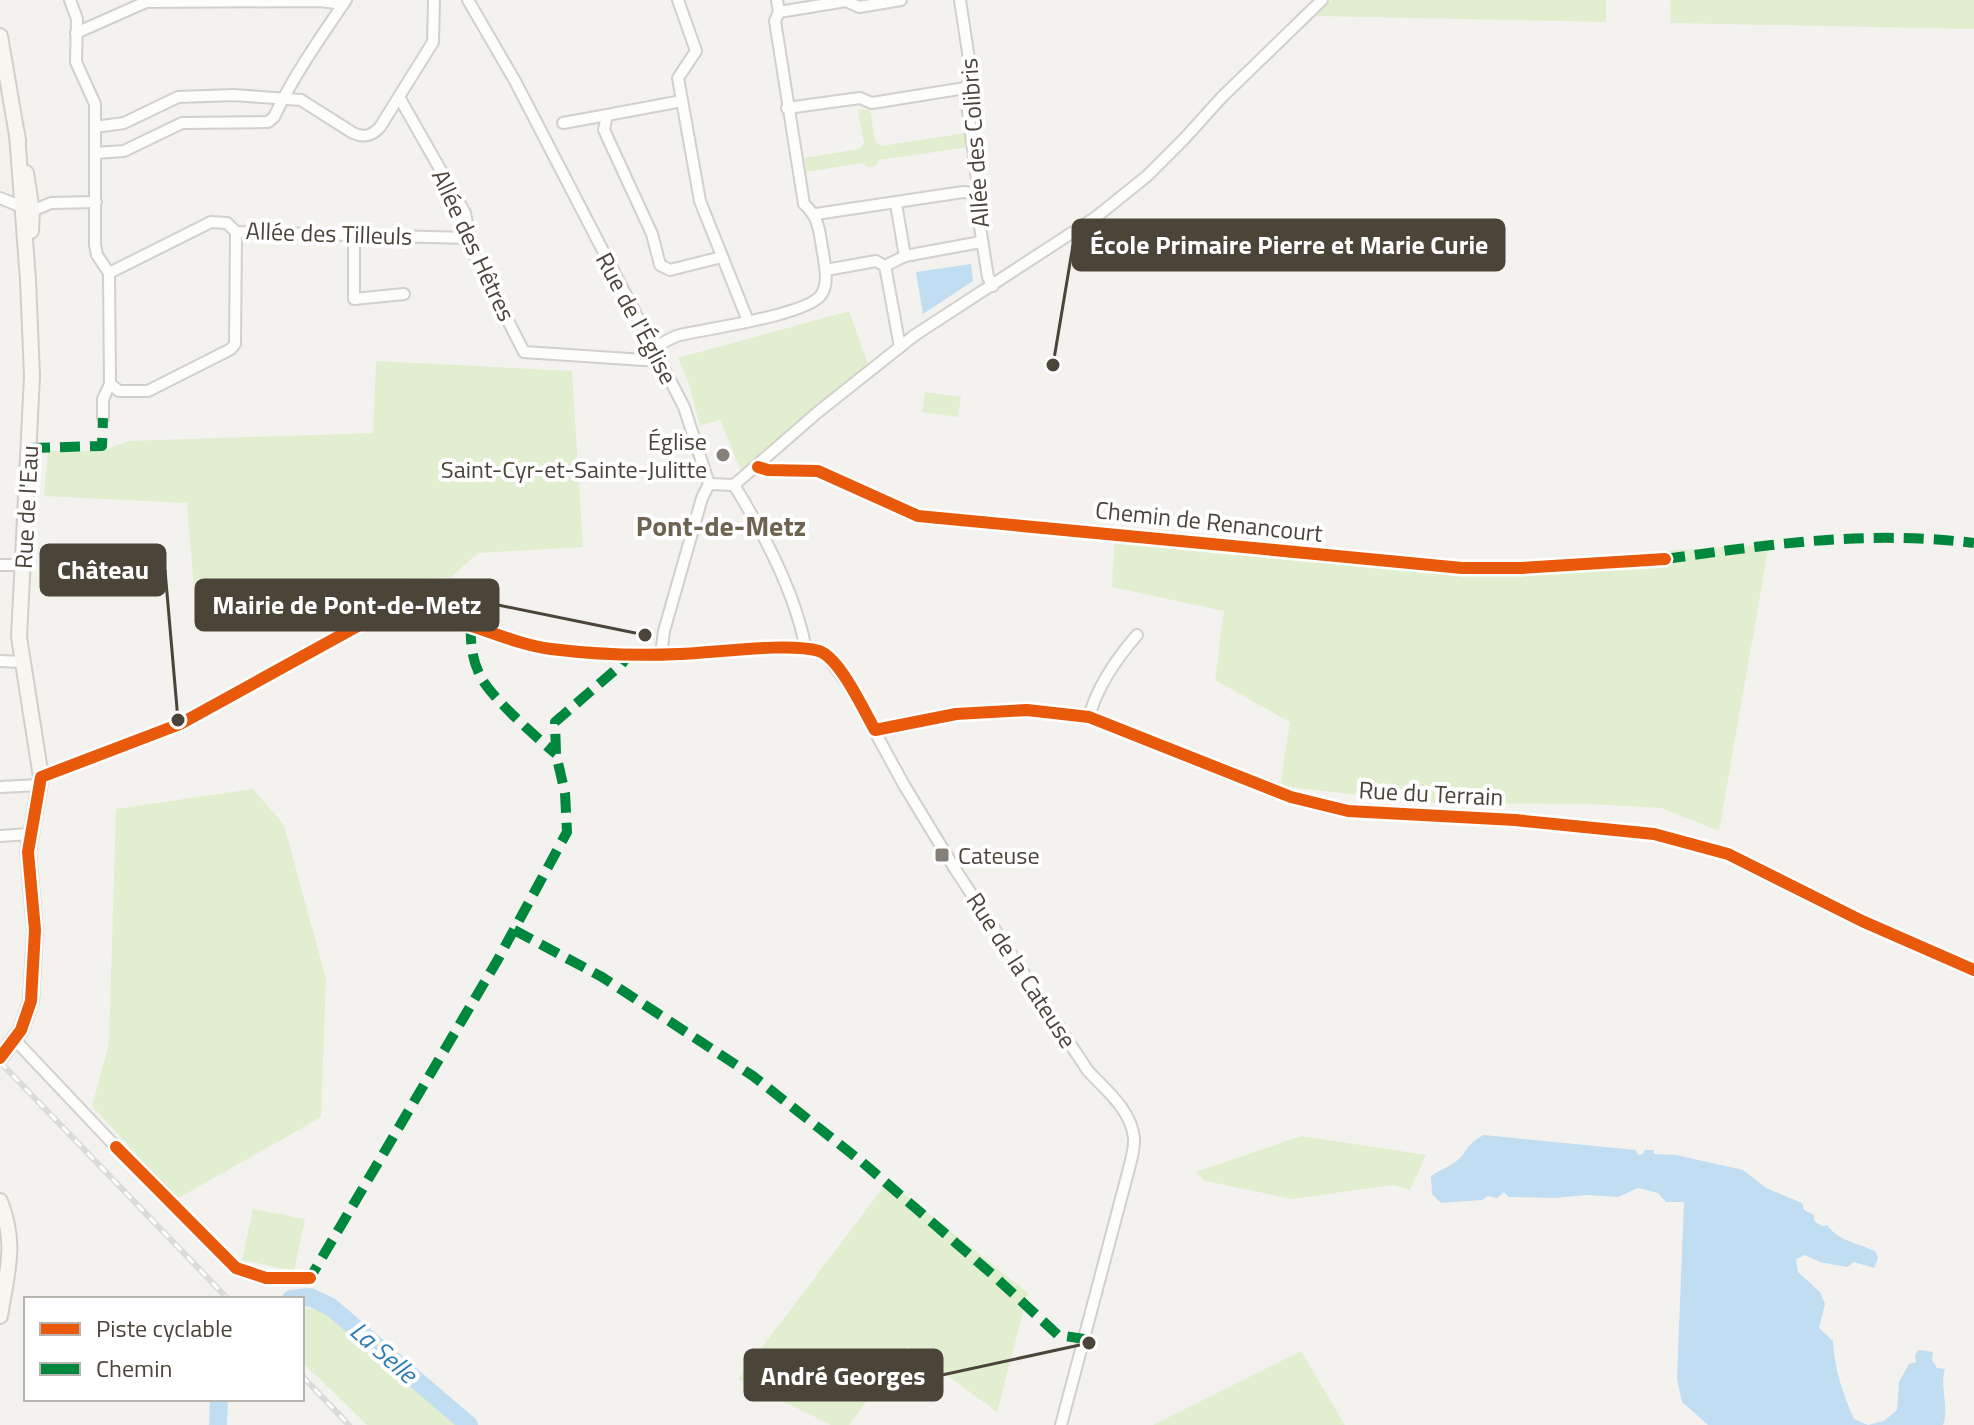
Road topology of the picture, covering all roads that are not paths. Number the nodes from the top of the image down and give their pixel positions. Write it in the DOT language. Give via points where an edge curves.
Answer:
graph roads {
  1 [pos="70,0"];
  2 [pos="434,0"];
  3 [pos="468,0"];
  4 [pos="678,0"];
  5 [pos="901,0"];
  6 [pos="960,0"];
  7 [pos="1322,0"];
  8 [pos="345,2"];
  9 [pos="778,6"];
  10 [pos="76,33"];
  11 [pos="0,36"];
  12 [pos="965,88"];
  13 [pos="284,97"];
  14 [pos="399,97"];
  15 [pos="682,101"];
  16 [pos="787,108"];
  17 [pos="607,115"];
  18 [pos="563,123"];
  19 [pos="95,127"];
  20 [pos="95,153"];
  21 [pos="976,193"];
  22 [pos="0,197"];
  23 [pos="26,202"];
  24 [pos="96,202"];
  25 [pos="896,204"];
  26 [pos="816,214"];
  27 [pos="236,232"];
  28 [pos="354,233"];
  29 [pos="469,238"];
  30 [pos="981,242"];
  31 [pos="905,256"];
  32 [pos="722,257"];
  33 [pos="885,266"];
  34 [pos="826,270"];
  35 [pos="109,273"];
  36 [pos="993,286"];
  37 [pos="404,294"];
  38 [pos="748,321"];
  39 [pos="900,347"];
  40 [pos="653,349"];
  41 [pos="659,361"];
  42 [pos="110,384"];
  43 [pos="103,418"];
  44 [pos="758,467"];
  45 [pos="709,484"];
  46 [pos="734,485"];
  47 [pos="1665,559"];
  48 [pos="0,565"];
  49 [pos="23,565"];
  50 [pos="1137,635"];
  51 [pos="806,650"];
  52 [pos="661,654"];
  53 [pos="0,661"];
  54 [pos="22,662"];
  55 [pos="1089,717"];
  56 [pos="875,730"];
  57 [pos="40,781"];
  58 [pos="0,787"];
  59 [pos="30,834"];
  60 [pos="0,836"];
  61 [pos="1974,970"];
  62 [pos="15,1040"];
  63 [pos="0,1058"];
  64 [pos="116,1147"];
  65 [pos="0,1201"];
  66 [pos="0,1316"];
  67 [pos="1061,1425"];
  1 -- 10 [label="street"];
  2 -- 14 [label="street" via="433,42"];
  3 -- 40 [label="street, Rue de l'Église"];
  4 -- 15 [label="street" via="696,51 678,78"];
  5 -- 9 [label="street" via="859,7 846,1"];
  6 -- 12 [label="street, Allée des Colibris" via="972,79"];
  7 -- 36 [label="street" via="1147,176"];
  8 -- 10 [label="street" via="146,2"];
  8 -- 13 [label="street"];
  9 -- 16 [label="street" via="775,21"];
  10 -- 19 [label="street" via="76,62 95,104"];
  11 -- 23 [label="street, Rue de l'Eau"];
  12 -- 16 [label="street" via="872,103 860,98"];
  12 -- 21 [label="street, Allée des Colibris"];
  13 -- 14 [label="street" via="307,102 363,136 375,133"];
  13 -- 19 [label="street" via="178,97 124,123"];
  13 -- 20 [label="street" via="268,122 182,123 129,149"];
  14 -- 29 [label="street, Allée des Hêtres" via="465,213"];
  15 -- 17 [label="street"];
  15 -- 32 [label="street" via="700,201"];
  16 -- 26 [label="street" via="804,204"];
  17 -- 18 [label="street"];
  17 -- 32 [label="street" via="604,130 652,234 660,265 670,270"];
  19 -- 20 [label="street"];
  20 -- 24 [label="street"];
  21 -- 25 [label="street"];
  21 -- 30 [label="street, Allée des Colibris"];
  22 -- 23 [label="street"];
  23 -- 24 [label="street"];
  23 -- 49 [label="street, Rue de l'Eau" via="32,399"];
  24 -- 35 [label="street" via="95,250"];
  25 -- 26 [label="street"];
  25 -- 31 [label="street"];
  26 -- 34 [label="street"];
  27 -- 28 [label="street, Allée des Tilleuls"];
  27 -- 35 [label="street, Allée des Tilleuls" via="227,223 205,224"];
  27 -- 42 [label="street" via="231,349 148,391 119,391"];
  28 -- 29 [label="street, Allée des Tilleuls"];
  28 -- 37 [label="street" via="354,299"];
  29 -- 41 [label="street, Allée des Hêtres" via="524,352"];
  30 -- 31 [label="street"];
  30 -- 36 [label="street, Allée des Colibris"];
  31 -- 33 [label="street"];
  32 -- 38 [label="street"];
  33 -- 34 [label="street" via="876,261"];
  33 -- 39 [label="street"];
  34 -- 38 [label="street" via="821,296 810,305"];
  35 -- 42 [label="street"];
  36 -- 39 [label="street"];
  38 -- 40 [label="street" via="677,336"];
  39 -- 44 [label="street"];
  40 -- 41 [label="street, Rue de l'Église"];
  41 -- 45 [label="street, Rue de l'Église" via="684,407"];
  42 -- 43 [label="street"];
  44 -- 46 [label="street"];
  44 -- 47 [label="street, Chemin de Renancourt" via="818,471 918,516 1462,568"];
  45 -- 46 [label="street"];
  45 -- 52 [label="street"];
  46 -- 51 [label="street" via="795,609"];
  48 -- 49 [label="street"];
  49 -- 54 [label="street, Rue de l'Eau"];
  50 -- 55 [label="street" via="1108,675"];
  51 -- 52 [label="street"];
  51 -- 56 [label="street, Rue de la Cateuse" via="832,660"];
  52 -- 57 [label="street" via="553,649 437,616 387,613 180,724"];
  53 -- 54 [label="street"];
  54 -- 57 [label="street, Rue de l'Eau"];
  55 -- 56 [label="street, Rue du Terrain" via="1013,711 956,714"];
  55 -- 61 [label="street, Rue du Terrain" via="1291,797 1348,811 1654,834 1728,854"];
  56 -- 67 [label="street, Rue de la Cateuse" via="955,869 1088,1071 1115,1099 1130,1125 1134,1140 1127,1176"];
  57 -- 58 [label="street"];
  57 -- 59 [label="street, Rue de l'Eau"];
  59 -- 60 [label="street"];
  59 -- 62 [label="street, Rue de l'Eau" via="32,991"];
  62 -- 63 [label="street, Rue de l'Eau"];
  62 -- 64 [label="street"];
  65 -- 66 [label="street" via="11,1238"];
}
